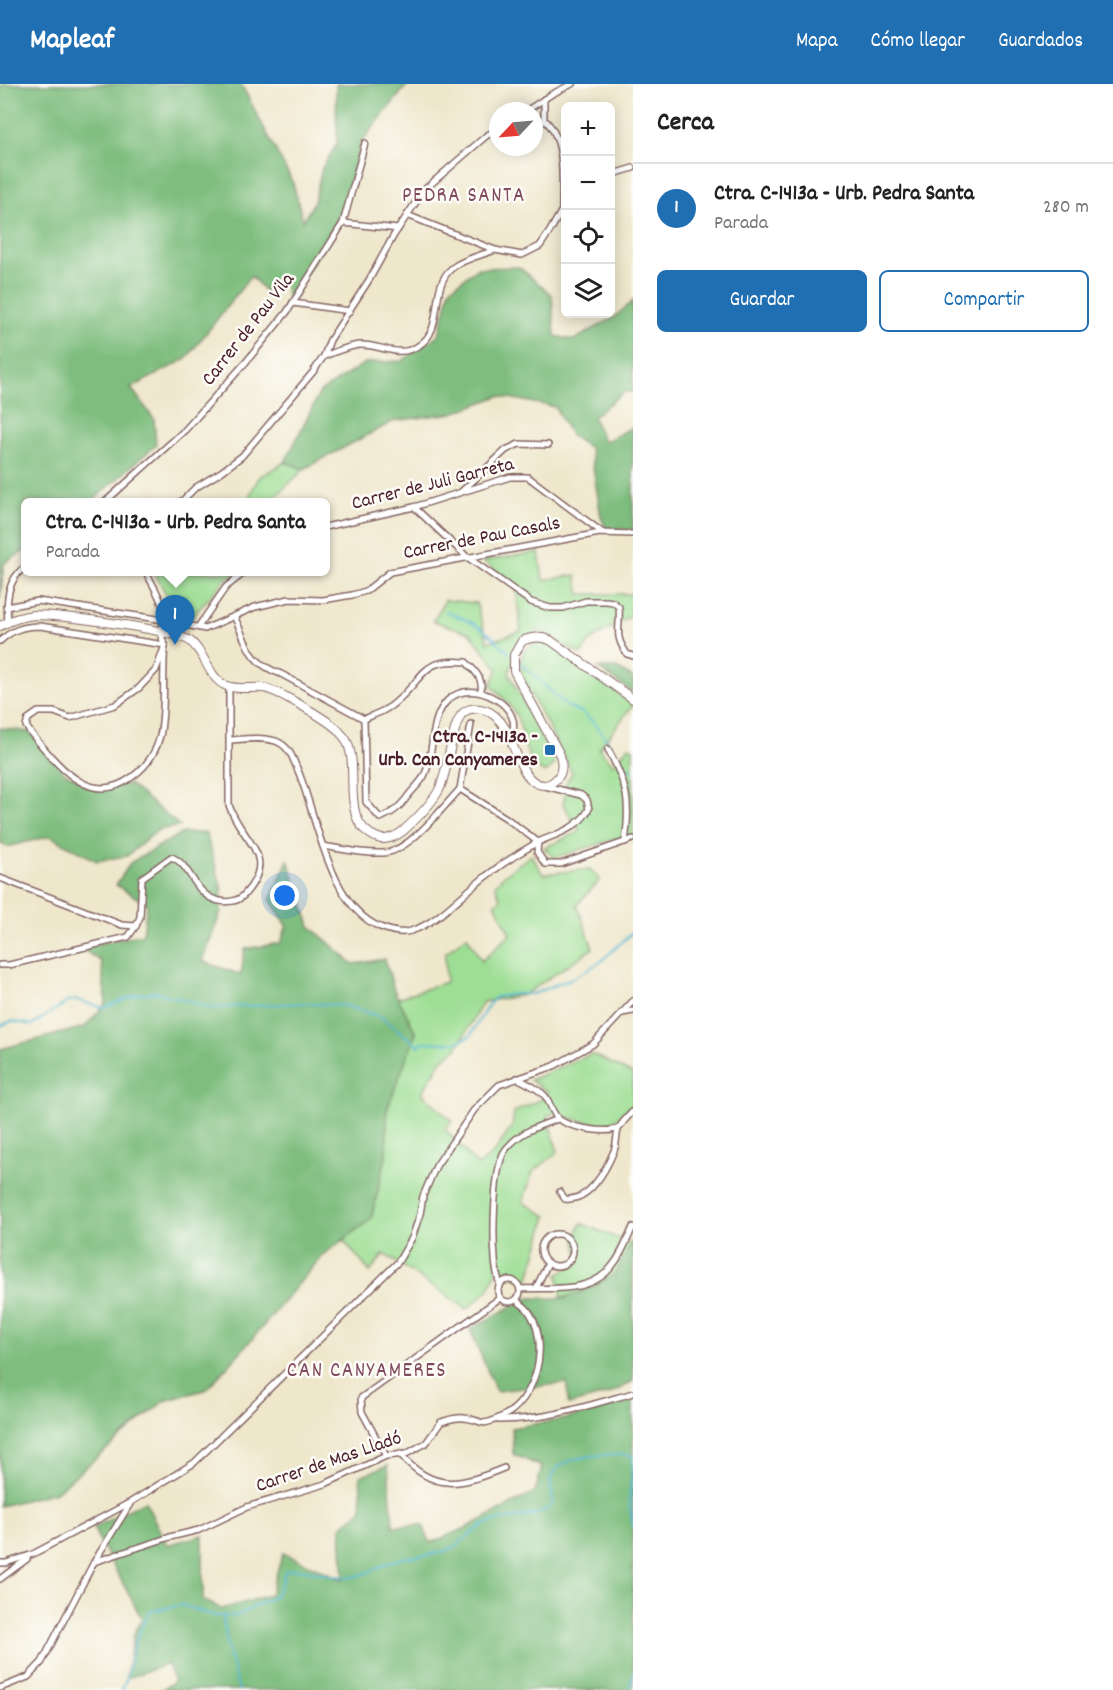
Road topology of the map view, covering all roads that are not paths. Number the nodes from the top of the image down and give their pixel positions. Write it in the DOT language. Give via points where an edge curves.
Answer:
graph roads {
  1 [pos="572,84"];
  2 [pos="543,99"];
  3 [pos="539,102"];
  4 [pos="544,120"];
  5 [pos="489,134"];
  6 [pos="365,143"];
  7 [pos="561,163"];
  8 [pos="633,168"];
  9 [pos="615,173"];
  10 [pos="561,210"];
  11 [pos="407,215"];
  12 [pos="343,223"];
  13 [pos="398,229"];
  14 [pos="495,250"];
  15 [pos="293,303"];
  16 [pos="350,311"];
  17 [pos="324,356"];
  18 [pos="548,445"];
  19 [pos="460,493"];
  20 [pos="109,498"];
  21 [pos="185,498"];
  22 [pos="414,507"];
  23 [pos="330,526"];
  24 [pos="603,533"];
  25 [pos="633,534"];
  26 [pos="467,558"];
  27 [pos="21,570"];
  28 [pos="148,576"];
  29 [pos="240,576"];
  30 [pos="6,607"];
  31 [pos="234,616"];
  32 [pos="164,620"];
  33 [pos="178,623"];
  34 [pos="4,624"];
  35 [pos="198,627"];
  36 [pos="160,631"];
  37 [pos="177,635"];
  38 [pos="0,641"];
  39 [pos="165,645"];
  40 [pos="633,656"];
  41 [pos="229,687"];
  42 [pos="481,691"];
  43 [pos="633,699"];
  44 [pos="364,719"];
  45 [pos="471,724"];
  46 [pos="510,736"];
  47 [pos="230,740"];
  48 [pos="608,749"];
  49 [pos="558,777"];
  50 [pos="544,785"];
  51 [pos="460,789"];
  52 [pos="564,792"];
  53 [pos="633,839"];
  54 [pos="538,842"];
  55 [pos="625,842"];
  56 [pos="323,846"];
  57 [pos="0,878"];
  58 [pos="136,926"];
  59 [pos="0,965"];
  60 [pos="633,1001"];
  61 [pos="633,1011"];
  62 [pos="621,1014"];
  63 [pos="517,1078"];
  64 [pos="633,1111"];
  65 [pos="558,1119"];
  66 [pos="619,1128"];
  67 [pos="560,1192"];
  68 [pos="633,1227"];
  69 [pos="548,1263"];
  70 [pos="500,1286"];
  71 [pos="536,1288"];
  72 [pos="520,1289"];
  73 [pos="500,1298"];
  74 [pos="516,1300"];
  75 [pos="633,1393"];
  76 [pos="493,1420"];
  77 [pos="400,1454"];
  78 [pos="386,1456"];
  79 [pos="504,1468"];
  80 [pos="130,1502"];
  81 [pos="33,1554"];
  82 [pos="94,1562"];
  83 [pos="0,1563"];
  84 [pos="0,1579"];
  85 [pos="0,1688"];
  1 -- 2 [label="street"];
  2 -- 3 [label="street"];
  2 -- 4 [label="street"];
  4 -- 7 [label="street" via="557,139"];
  5 -- 11 [label="street" via="424,190"];
  6 -- 12 [label="street, Carrer de Pau Vila"];
  8 -- 9 [label="street"];
  10 -- 14 [label="street" via="534,250 516,255"];
  11 -- 13 [label="street"];
  11 -- 14 [label="street"];
  12 -- 13 [label="street"];
  12 -- 15 [label="street, Carrer de Pau Vila"];
  13 -- 16 [label="street"];
  14 -- 17 [label="street" via="450,270 440,288 430,336 419,346 398,352 359,345"];
  15 -- 16 [label="street"];
  15 -- 20 [label="street, Carrer de Pau Vila" via="195,420"];
  16 -- 17 [label="street"];
  17 -- 21 [label="street" via="242,456"];
  18 -- 19 [label="street" via="519,444 506,450"];
  19 -- 22 [label="street, Carrer de Juli Garreta"];
  19 -- 24 [label="street, Carrer de Juli Garreta" via="510,477 528,477"];
  22 -- 23 [label="street, Carrer de Juli Garreta"];
  22 -- 26 [label="street"];
  24 -- 25 [label="street, Carrer de Pau Casals"];
  24 -- 26 [label="street, Carrer de Pau Casals"];
  26 -- 31 [label="street, Carrer de Pau Casals" via="390,572 366,591 352,596 289,599"];
  26 -- 40 [label="street" via="531,602 549,608 563,609 586,601 613,602 619,608 620,644"];
  27 -- 30 [label="street" via="11,582"];
  28 -- 32 [label="street" via="164,610"];
  29 -- 35 [label="street" via="225,587"];
  30 -- 32 [label="street, Carrer de Pau Casals" via="38,601"];
  30 -- 34 [label="street"];
  31 -- 35 [label="street, Carrer de Pau Casals" via="205,629"];
  31 -- 44 [label="street" via="254,659"];
  32 -- 33 [label="street, Carrer de Pau Casals"];
  32 -- 36 [label="street"];
  33 -- 35 [label="street, Carrer de Pau Casals"];
  33 -- 37 [label="street"];
  34 -- 36 [label="main road" via="42,615"];
  36 -- 37 [label="main road"];
  36 -- 39 [label="street"];
  37 -- 39 [label="street"];
  37 -- 41 [label="main road" via="198,648 219,681"];
  38 -- 39 [label="street" via="21,628 40,626"];
  39 -- 39 [label="street" via="156,670 115,705 70,718 38,712 28,719 26,726 30,732 65,773 98,789 111,788 123,784 151,758 160,735"];
  41 -- 46 [label="main road" via="275,691 335,727 346,740 351,756 352,800 359,820 369,834 381,839 397,835 411,824 439,790 462,714 476,708 489,712"];
  41 -- 47 [label="street"];
  42 -- 44 [label="street" via="479,675 466,662 449,660 430,666 399,700"];
  42 -- 44 [label="street" via="467,691 449,699 440,710 425,775 397,810 380,818 366,802"];
  42 -- 46 [label="street" via="508,711 514,723"];
  43 -- 49 [label="main road" via="550,640 535,637 522,642 514,655 514,671 560,755"];
  45 -- 51 [label="street"];
  46 -- 50 [label="main road" via="525,774"];
  47 -- 56 [label="street" via="257,738 279,742 290,753"];
  47 -- 58 [label="street" via="229,805 254,845 260,864 255,883 240,899 225,902 208,897 177,859 171,857 142,878"];
  48 -- 55 [label="street" via="626,787"];
  49 -- 50 [label="main road"];
  49 -- 52 [label="street"];
  50 -- 52 [label="street"];
  51 -- 54 [label="street"];
  51 -- 56 [label="street" via="412,839 396,850 384,854"];
  52 -- 54 [label="street" via="581,795 589,809 574,825"];
  53 -- 55 [label="street"];
  54 -- 55 [label="street" via="537,852 544,864 561,864"];
  54 -- 56 [label="street" via="504,861 424,927 408,932 370,923 358,912 330,867"];
  57 -- 58 [label="street" via="122,925"];
  58 -- 59 [label="street" via="128,937"];
  60 -- 62 [label="street"];
  61 -- 62 [label="street"];
  62 -- 63 [label="street" via="593,1044 554,1066"];
  63 -- 65 [label="street" via="545,1096"];
  63 -- 80 [label="street" via="499,1085 474,1110 436,1166 412,1238 398,1262 194,1463"];
  64 -- 66 [label="street"];
  65 -- 66 [label="street" via="593,1130"];
  65 -- 70 [label="street" via="531,1128 505,1150 497,1172 495,1259"];
  66 -- 67 [label="street" via="614,1152 592,1188 571,1200"];
  68 -- 71 [label="street" via="613,1266 595,1282 573,1288"];
  69 -- 69 [label="street" via="560,1266 570,1260 573,1245 565,1236 552,1235 544,1241 541,1252"];
  69 -- 71 [label="street"];
  70 -- 72 [label="street" via="512,1281"];
  70 -- 73 [label="street"];
  71 -- 72 [label="street"];
  72 -- 74 [label="street"];
  73 -- 74 [label="street" via="506,1302"];
  73 -- 78 [label="street" via="361,1398 362,1412"];
  74 -- 76 [label="street" via="528,1310 538,1335 538,1369 526,1398 502,1418"];
  75 -- 76 [label="street" via="526,1420"];
  76 -- 77 [label="street, Carrer de Mas Lladó" via="483,1424 465,1418 441,1422 426,1443"];
  77 -- 78 [label="street, Carrer de Mas Lladó"];
  77 -- 79 [label="street" via="410,1466 445,1483 463,1483"];
  78 -- 82 [label="street, Carrer de Mas Lladó" via="325,1484 247,1507 199,1530"];
  80 -- 81 [label="street"];
  80 -- 82 [label="street"];
  81 -- 83 [label="street"];
  81 -- 84 [label="street"];
  82 -- 85 [label="street" via="42,1662 28,1677"];
}
